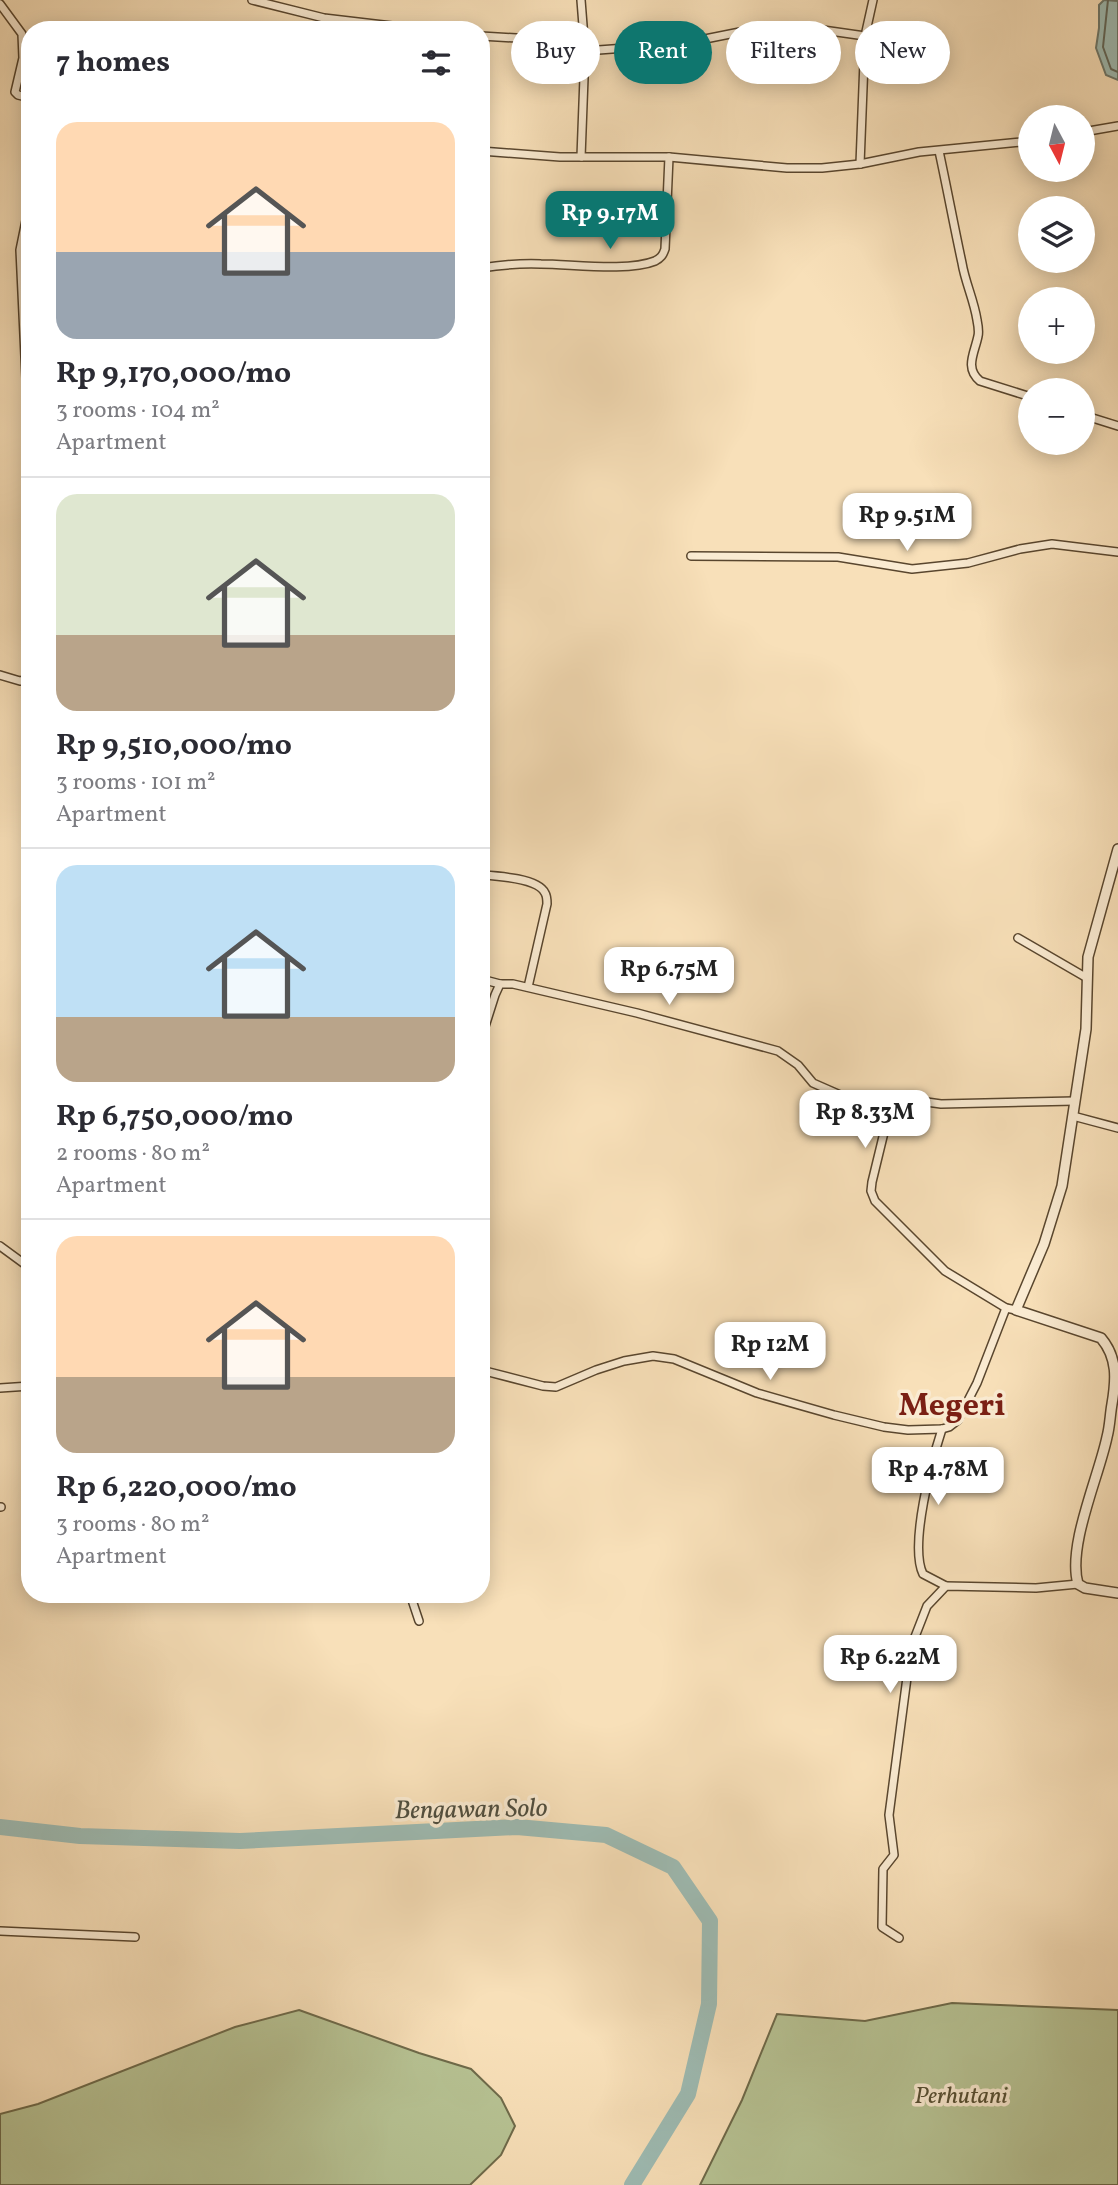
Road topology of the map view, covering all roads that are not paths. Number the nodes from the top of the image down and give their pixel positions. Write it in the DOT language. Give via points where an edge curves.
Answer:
graph roads {
  1 [pos="251,0"];
  2 [pos="581,0"];
  3 [pos="873,0"];
  4 [pos="0,4"];
  5 [pos="350,21"];
  6 [pos="582,21"];
  7 [pos="868,21"];
  8 [pos="21,33"];
  9 [pos="855,35"];
  10 [pos="490,37"];
  11 [pos="511,39"];
  12 [pos="600,46"];
  13 [pos="21,66"];
  14 [pos="583,84"];
  15 [pos="863,84"];
  16 [pos="21,96"];
  17 [pos="1118,125"];
  18 [pos="1096,129"];
  19 [pos="1018,142"];
  20 [pos="939,151"];
  21 [pos="490,152"];
  22 [pos="581,157"];
  23 [pos="669,157"];
  24 [pos="860,164"];
  25 [pos="490,267"];
  26 [pos="1018,393"];
  27 [pos="1095,419"];
  28 [pos="1118,426"];
  29 [pos="1118,552"];
  30 [pos="691,556"];
  31 [pos="0,675"];
  32 [pos="21,681"];
  33 [pos="1118,849"];
  34 [pos="490,876"];
  35 [pos="1018,938"];
  36 [pos="1087,978"];
  37 [pos="490,981"];
  38 [pos="500,984"];
  39 [pos="528,987"];
  40 [pos="490,1011"];
  41 [pos="1074,1101"];
  42 [pos="888,1116"];
  43 [pos="1073,1116"];
  44 [pos="1118,1128"];
  45 [pos="0,1246"];
  46 [pos="21,1261"];
  47 [pos="1006,1308"];
  48 [pos="1016,1310"];
  49 [pos="490,1372"];
  50 [pos="21,1387"];
  51 [pos="0,1388"];
  52 [pos="942,1429"];
  53 [pos="1077,1584"];
  54 [pos="946,1586"];
  55 [pos="1118,1593"];
  56 [pos="413,1603"];
  57 [pos="419,1621"];
  58 [pos="0,1931"];
  59 [pos="135,1937"];
  60 [pos="899,1938"];
  1 -- 5 [label="street"];
  2 -- 6 [label="street"];
  3 -- 7 [label="street"];
  4 -- 8 [label="street"];
  9 -- 12 [label="street" via="794,26 681,44"];
  10 -- 11 [label="street"];
  13 -- 16 [label="street" via="15,92"];
  14 -- 22 [label="street"];
  15 -- 24 [label="street"];
  17 -- 18 [label="street"];
  19 -- 20 [label="street"];
  20 -- 24 [label="street"];
  20 -- 26 [label="street" via="977,320 971,368 980,381"];
  21 -- 22 [label="street"];
  22 -- 23 [label="street"];
  23 -- 24 [label="street" via="787,168"];
  23 -- 25 [label="street" via="662,257 623,265"];
  27 -- 28 [label="street"];
  29 -- 30 [label="street" via="1052,544 968,563 912,569 838,557"];
  31 -- 32 [label="street"];
  33 -- 36 [label="street" via="1088,957"];
  34 -- 39 [label="street" via="529,882 546,894"];
  35 -- 36 [label="street"];
  36 -- 41 [label="street" via="1086,1029"];
  37 -- 38 [label="street"];
  38 -- 39 [label="street"];
  38 -- 40 [label="street"];
  39 -- 42 [label="street" via="778,1051 799,1065 813,1083"];
  41 -- 42 [label="street" via="941,1104 905,1099 896,1102"];
  41 -- 43 [label="street"];
  42 -- 47 [label="street" via="872,1182 875,1201 945,1271"];
  43 -- 44 [label="street"];
  43 -- 48 [label="street" via="1062,1186"];
  45 -- 46 [label="street"];
  47 -- 48 [label="street"];
  47 -- 52 [label="street" via="958,1420"];
  48 -- 53 [label="street" via="1101,1338 1115,1364 1107,1436 1076,1558"];
  49 -- 52 [label="street" via="556,1387 596,1370 653,1356 674,1359 757,1392 834,1415 884,1427"];
  50 -- 51 [label="street"];
  52 -- 54 [label="street" via="926,1485 918,1550 923,1574"];
  53 -- 54 [label="street"];
  53 -- 55 [label="street"];
  54 -- 60 [label="street" via="921,1617 906,1681 889,1815 894,1855 883,1869 881,1921 883,1930"];
  56 -- 57 [label="street"];
  58 -- 59 [label="street"];
}
